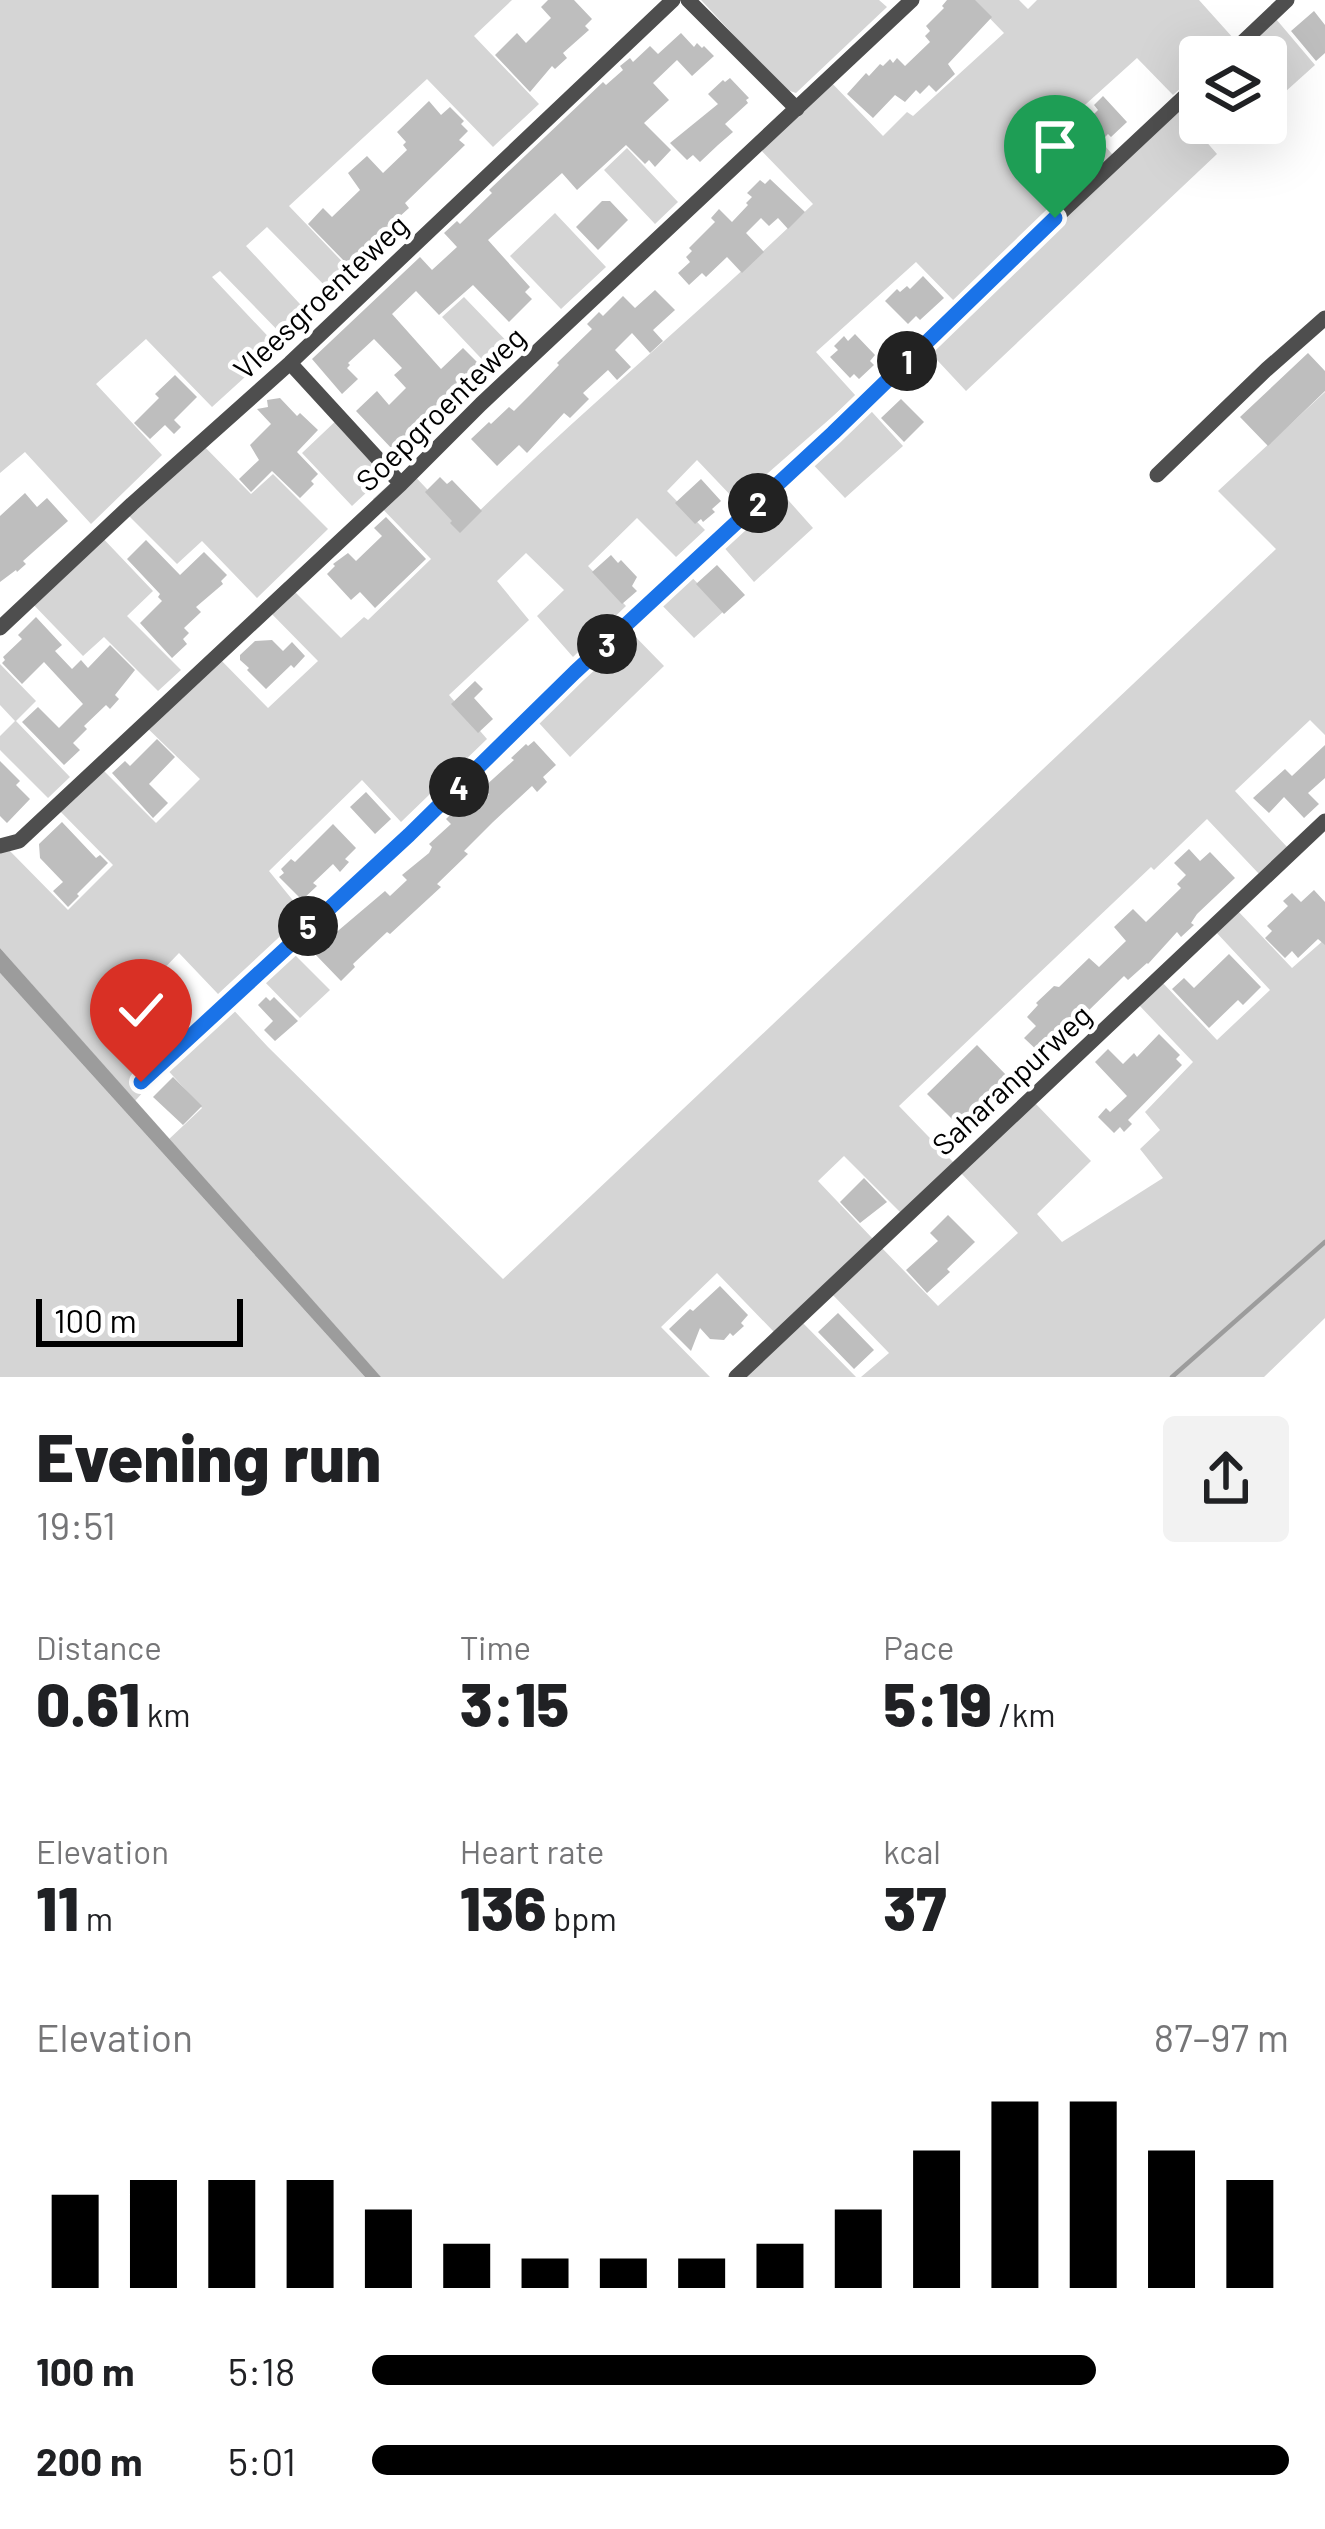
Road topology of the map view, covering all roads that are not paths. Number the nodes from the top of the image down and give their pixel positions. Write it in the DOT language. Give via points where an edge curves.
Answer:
graph roads {
  1 [pos="673,0"];
  2 [pos="688,0"];
  3 [pos="912,0"];
  4 [pos="1287,0"];
  5 [pos="1249,36"];
  6 [pos="1179,102"];
  7 [pos="797,109"];
  8 [pos="1325,318"];
  9 [pos="290,363"];
  10 [pos="1157,475"];
  11 [pos="401,484"];
  12 [pos="0,628"];
  13 [pos="1325,821"];
  14 [pos="0,846"];
  15 [pos="141,1082"];
  16 [pos="736,1377"];
  1 -- 9 [label="street, Vleesgroenteweg"];
  2 -- 7 [label="street"];
  3 -- 7 [label="street, Soepgroenteweg"];
  4 -- 5 [label="street"];
  6 -- 15 [label="street"];
  7 -- 11 [label="street, Soepgroenteweg"];
  8 -- 10 [label="street"];
  9 -- 11 [label="street"];
  9 -- 12 [label="street, Vleesgroenteweg"];
  11 -- 14 [label="street, Soepgroenteweg" via="19,841"];
  13 -- 16 [label="street, Saharanpurweg"];
}
